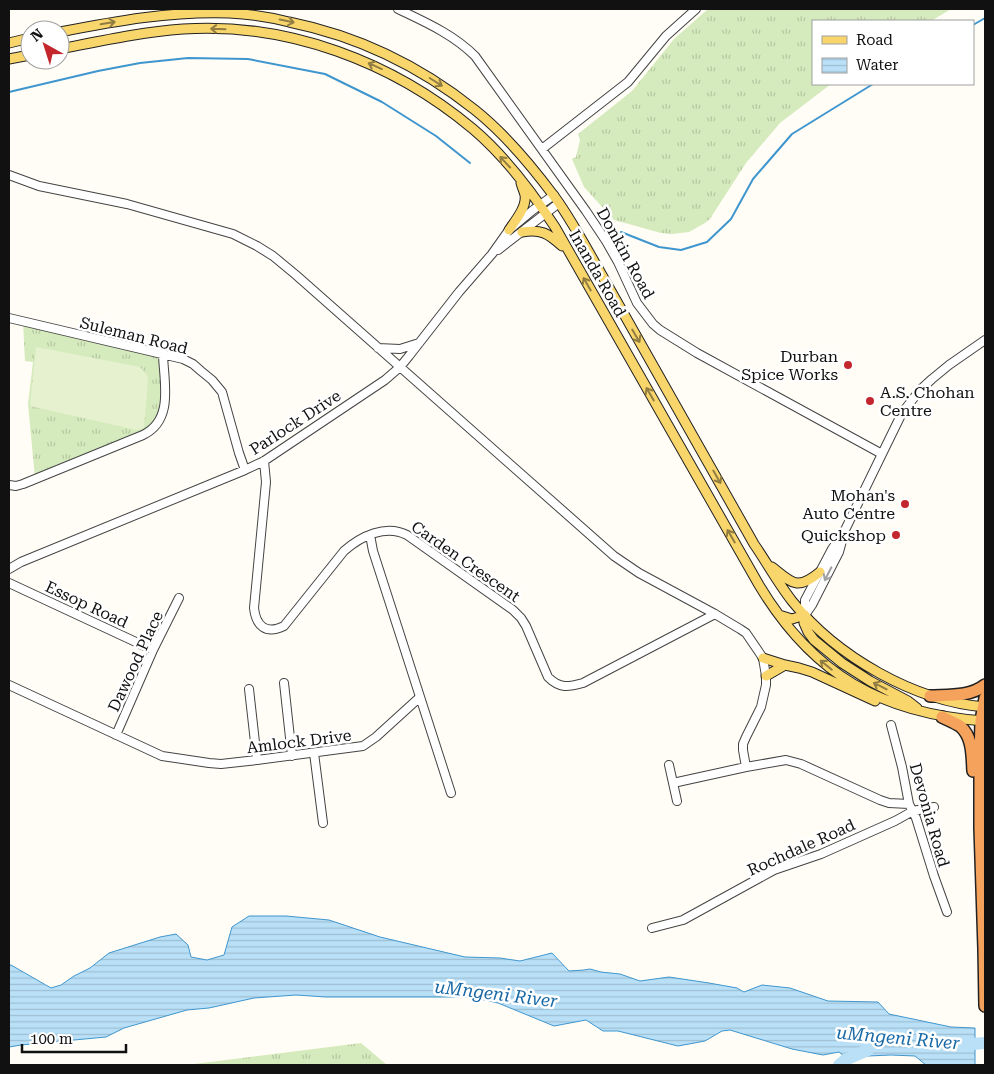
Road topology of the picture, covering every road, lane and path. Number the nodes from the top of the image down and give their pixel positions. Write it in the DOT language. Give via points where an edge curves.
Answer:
graph roads {
  1 [pos="398,9"];
  2 [pos="696,9"];
  3 [pos="70,30"];
  4 [pos="70,47"];
  5 [pos="542,149"];
  6 [pos="9,175"];
  7 [pos="518,176"];
  8 [pos="557,199"];
  9 [pos="540,205"];
  10 [pos="546,213"];
  11 [pos="509,230"];
  12 [pos="522,232"];
  13 [pos="568,251"];
  14 [pos="492,254"];
  15 [pos="9,318"];
  16 [pos="985,340"];
  17 [pos="419,343"];
  18 [pos="378,348"];
  19 [pos="163,355"];
  20 [pos="400,367"];
  21 [pos="882,454"];
  22 [pos="264,461"];
  23 [pos="245,470"];
  24 [pos="9,485"];
  25 [pos="846,530"];
  26 [pos="370,535"];
  27 [pos="766,562"];
  28 [pos="9,569"];
  29 [pos="820,572"];
  30 [pos="9,583"];
  31 [pos="179,598"];
  32 [pos="715,614"];
  33 [pos="778,614"];
  34 [pos="805,615"];
  35 [pos="153,650"];
  36 [pos="763,658"];
  37 [pos="785,665"];
  38 [pos="766,676"];
  39 [pos="284,683"];
  40 [pos="9,685"];
  41 [pos="985,685"];
  42 [pos="249,689"];
  43 [pos="930,696"];
  44 [pos="420,698"];
  45 [pos="984,704"];
  46 [pos="921,712"];
  47 [pos="942,717"];
  48 [pos="983,721"];
  49 [pos="890,725"];
  50 [pos="116,735"];
  51 [pos="314,753"];
  52 [pos="292,756"];
  53 [pos="257,760"];
  54 [pos="669,764"];
  55 [pos="746,767"];
  56 [pos="673,783"];
  57 [pos="451,793"];
  58 [pos="676,801"];
  59 [pos="911,807"];
  60 [pos="934,807"];
  61 [pos="323,823"];
  62 [pos="980,828"];
  63 [pos="947,912"];
  64 [pos="652,928"];
  65 [pos="984,949"];
  66 [pos="985,981"];
  67 [pos="985,988"];
  68 [pos="985,1006"];
  1 -- 5 [label="street, Donkin Road" via="465,46"];
  2 -- 5 [label="street" via="666,36 628,82"];
  3 -- 8 [label="main road, Inanda Road, one-way" via="168,14 231,13 305,25 340,35 416,69 454,94 506,139"];
  7 -- 4 [label="main road, Inanda Road, one-way" via="482,138 436,101 372,65 307,42 247,30 185,29 135,34"];
  5 -- 21 [label="street, Donkin Road" via="606,242 637,303 653,324 697,353"];
  6 -- 18 [label="street" via="39,186 127,204 244,239 273,256"];
  7 -- 9 [label="main road, Inanda Road"];
  7 -- 11 [label="main road" via="525,201"];
  8 -- 9 [label="street, Parlock Drive"];
  8 -- 10 [label="street, Parlock Drive"];
  8 -- 27 [label="main road, Inanda Road, one-way"];
  9 -- 10 [label="main road, Inanda Road"];
  9 -- 11 [label="street, Parlock Drive"];
  10 -- 12 [label="street, Parlock Drive"];
  10 -- 13 [label="main road, Inanda Road"];
  11 -- 14 [label="street, Parlock Drive"];
  12 -- 13 [label="main road" via="548,234"];
  12 -- 14 [label="street, Parlock Drive"];
  33 -- 13 [label="main road, Inanda Road, one-way"];
  14 -- 17 [label="street, Parlock Drive"];
  15 -- 19 [label="street, Suleman Road"];
  16 -- 21 [label="street" via="920,390 902,413"];
  17 -- 18 [label="street" via="400,349"];
  17 -- 20 [label="street, Parlock Drive"];
  18 -- 20 [label="street"];
  19 -- 23 [label="street, Suleman Road" via="193,364 222,392"];
  19 -- 24 [label="street" via="165,402 154,428 23,484"];
  20 -- 22 [label="street, Parlock Drive"];
  20 -- 32 [label="street" via="614,556"];
  21 -- 25 [label="street"];
  22 -- 23 [label="street, Parlock Drive"];
  22 -- 26 [label="street, Carden Crescent" via="266,482 254,608 258,621 266,629 284,626 344,551 360,538"];
  23 -- 28 [label="street, Parlock Drive"];
  25 -- 29 [label="street"];
  25 -- 34 [label="street, one-way" via="839,552"];
  26 -- 32 [label="street, Carden Crescent" via="391,530 408,535 513,610 526,626 548,677 564,686 583,683"];
  26 -- 44 [label="street"];
  27 -- 29 [label="main road" via="798,583 806,582"];
  27 -- 34 [label="main road, Inanda Road"];
  29 -- 34 [label="street" via="806,600"];
  30 -- 35 [label="street, Essop Road"];
  31 -- 35 [label="street, Dawood Place"];
  32 -- 36 [label="street" via="746,633"];
  33 -- 34 [label="main road" via="792,619"];
  46 -- 33 [label="main road, Inanda Road, one-way" via="874,695 844,679 804,646"];
  34 -- 43 [label="main road, Inanda Road" via="873,669"];
  46 -- 34 [label="main road, one-way" via="908,701 870,682 814,640 804,623"];
  35 -- 50 [label="street, Dawood Place"];
  36 -- 37 [label="main road"];
  36 -- 38 [label="street"];
  37 -- 38 [label="main road"];
  37 -- 46 [label="main road" via="812,672 879,704"];
  38 -- 55 [label="street" via="760,707 743,744"];
  39 -- 52 [label="street"];
  40 -- 50 [label="street, Amlock Drive"];
  41 -- 43 [label="highway" via="963,694"];
  42 -- 53 [label="street"];
  43 -- 45 [label="main road, Inanda Road" via="957,703"];
  44 -- 51 [label="street, Amlock Drive" via="363,746"];
  44 -- 57 [label="street"];
  45 -- 48 [label="highway"];
  46 -- 47 [label="main road, Inanda Road"];
  47 -- 48 [label="main road, Inanda Road"];
  47 -- 62 [label="highway" via="960,727 970,742"];
  48 -- 62 [label="highway"];
  49 -- 59 [label="street, Devonia Road"];
  50 -- 53 [label="street, Amlock Drive" via="162,756 209,763"];
  51 -- 52 [label="street, Amlock Drive"];
  51 -- 61 [label="street"];
  52 -- 53 [label="street, Amlock Drive"];
  54 -- 56 [label="street"];
  55 -- 56 [label="street"];
  55 -- 59 [label="street" via="791,761 880,800"];
  56 -- 58 [label="street"];
  59 -- 60 [label="street, Rochdale Road"];
  59 -- 63 [label="street, Devonia Road"];
  59 -- 64 [label="street, Rochdale Road" via="895,820 821,854 774,870 683,920"];
  62 -- 65 [label="highway"];
  65 -- 67 [label="highway"];
  66 -- 67 [label="highway"];
  67 -- 68 [label="highway"];
}
